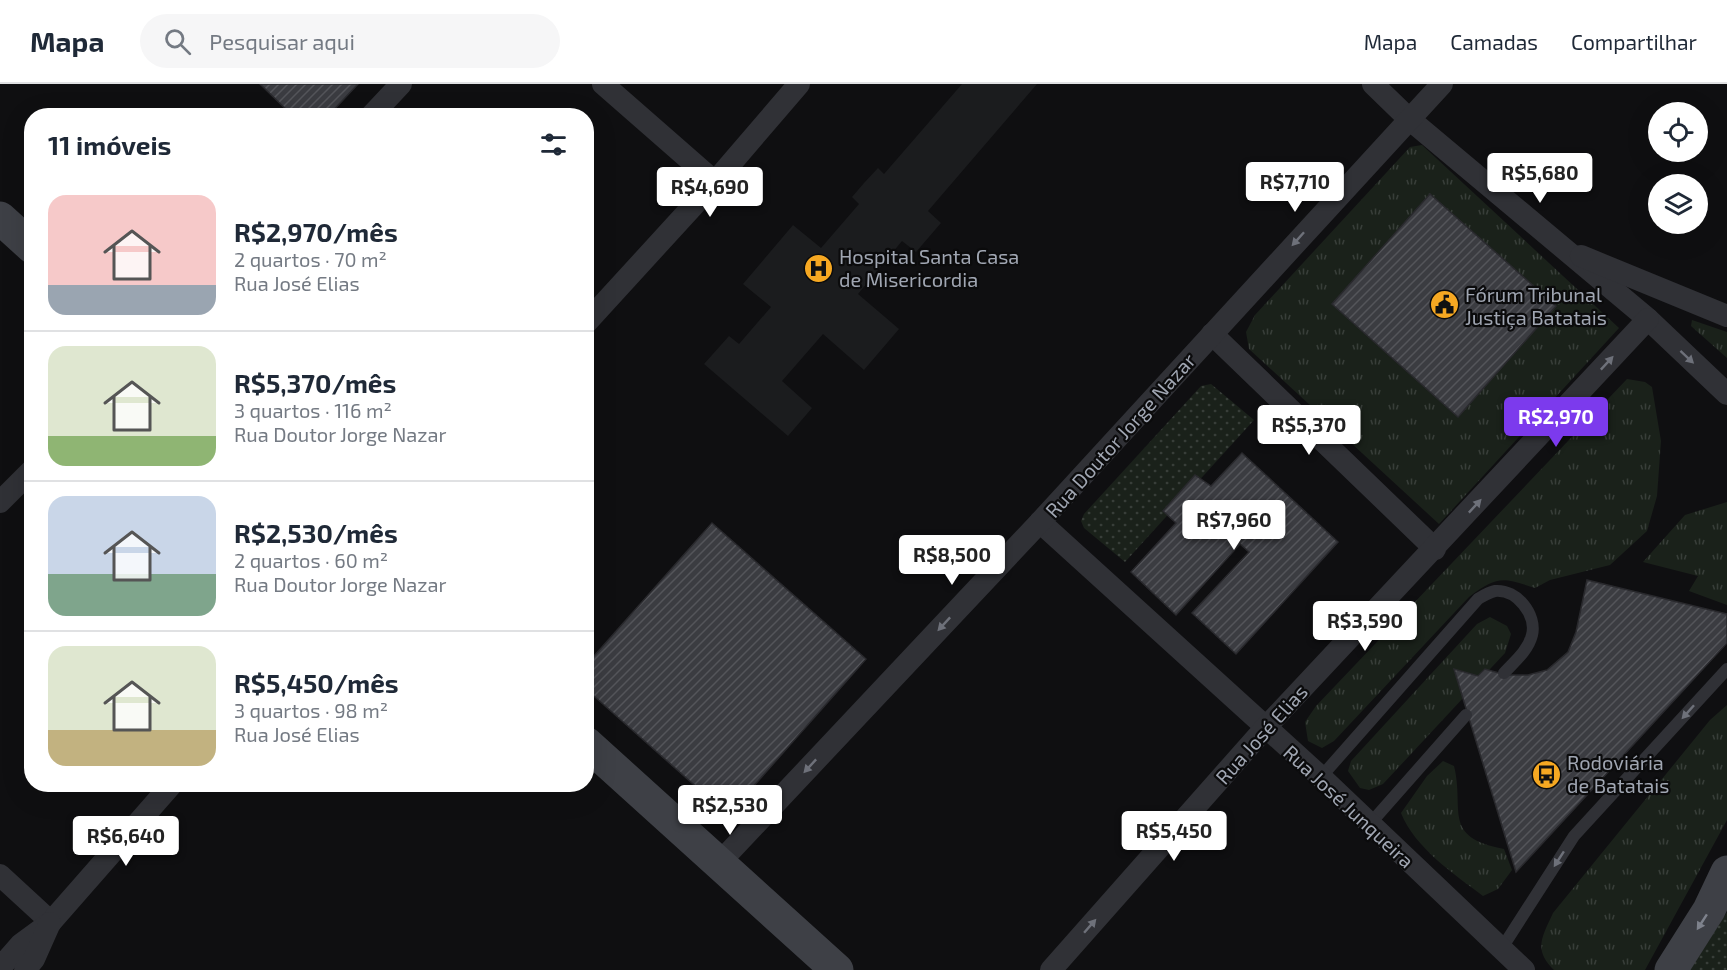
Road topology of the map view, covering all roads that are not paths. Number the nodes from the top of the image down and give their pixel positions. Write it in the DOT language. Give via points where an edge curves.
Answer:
graph roads {
  1 [pos="401,84"];
  2 [pos="603,84"];
  3 [pos="799,84"];
  4 [pos="1372,84"];
  5 [pos="1442,84"];
  6 [pos="378,108"];
  7 [pos="1408,118"];
  8 [pos="715,182"];
  9 [pos="0,218"];
  10 [pos="24,240"];
  11 [pos="1558,246"];
  12 [pos="594,314"];
  13 [pos="1727,316"];
  14 [pos="1648,320"];
  15 [pos="1212,334"];
  16 [pos="1727,394"];
  17 [pos="24,478"];
  18 [pos="0,502"];
  19 [pos="1040,522"];
  20 [pos="1435,549"];
  21 [pos="1727,669"];
  22 [pos="1504,673"];
  23 [pos="1466,715"];
  24 [pos="1266,728"];
  25 [pos="594,750"];
  26 [pos="1321,777"];
  27 [pos="165,792"];
  28 [pos="1369,825"];
  29 [pos="720,862"];
  30 [pos="1727,872"];
  31 [pos="0,875"];
  32 [pos="51,922"];
  33 [pos="1502,948"];
  34 [pos="0,968"];
  35 [pos="25,970"];
  36 [pos="837,970"];
  37 [pos="1052,970"];
  38 [pos="1524,970"];
  39 [pos="1671,970"];
  1 -- 6 [label="street"];
  2 -- 8 [label="street"];
  3 -- 8 [label="street"];
  4 -- 7 [label="street"];
  5 -- 7 [label="street, Rua Doutor Jorge Nazar"];
  7 -- 11 [label="street"];
  7 -- 15 [label="street, Rua Doutor Jorge Nazar, one-way"];
  8 -- 12 [label="street"];
  9 -- 10 [label="main road"];
  11 -- 13 [label="street"];
  11 -- 14 [label="street"];
  14 -- 16 [label="street, one-way"];
  20 -- 14 [label="street, Rua José Elias, one-way"];
  15 -- 19 [label="street, Rua Doutor Jorge Nazar"];
  15 -- 20 [label="street"];
  17 -- 18 [label="street"];
  19 -- 24 [label="street, Rua José Junqueira"];
  19 -- 29 [label="street, Rua Doutor Jorge Nazar, one-way"];
  20 -- 24 [label="street, Rua José Elias"];
  21 -- 33 [label="lane, one-way" via="1574,836"];
  22 -- 26 [label="lane" via="1527,648 1532,633 1530,616 1524,604 1505,592 1493,591 1478,599"];
  23 -- 28 [label="lane"];
  24 -- 26 [label="street, Rua José Junqueira"];
  37 -- 24 [label="street, Rua José Elias, one-way"];
  25 -- 29 [label="main road"];
  26 -- 28 [label="street, Rua José Junqueira"];
  27 -- 32 [label="street"];
  28 -- 33 [label="street, Rua José Junqueira"];
  29 -- 36 [label="main road"];
  30 -- 39 [label="main road, one-way" via="1710,910"];
  31 -- 32 [label="street"];
  32 -- 34 [label="street" via="21,944"];
  32 -- 35 [label="street"];
  33 -- 38 [label="street, Rua José Junqueira"];
}
